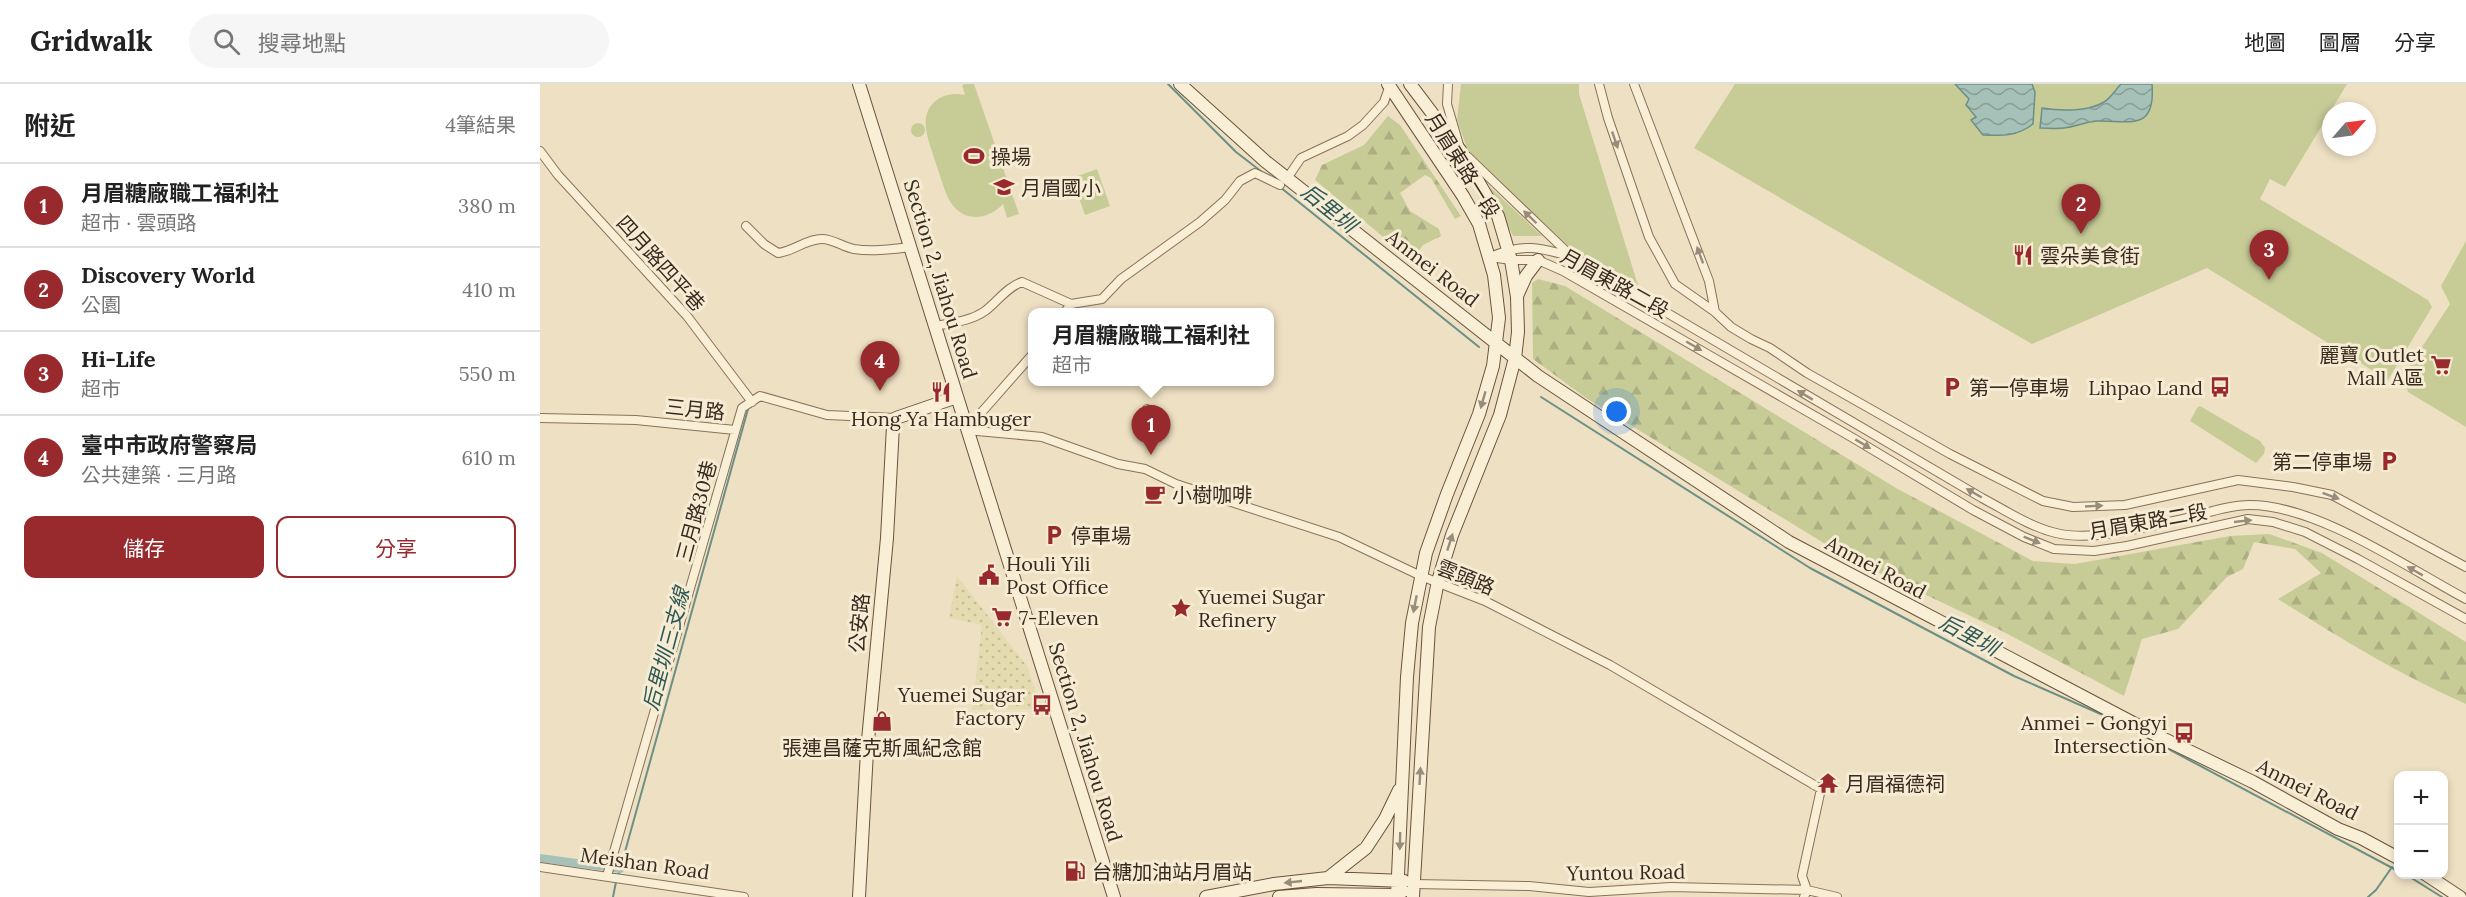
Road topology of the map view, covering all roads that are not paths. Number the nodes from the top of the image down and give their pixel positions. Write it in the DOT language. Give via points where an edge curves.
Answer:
graph roads {
  1 [pos="859,84"];
  2 [pos="1180,84"];
  3 [pos="1410,84"];
  4 [pos="1448,84"];
  5 [pos="1599,84"];
  6 [pos="1634,84"];
  7 [pos="1389,85"];
  8 [pos="1460,150"];
  9 [pos="540,151"];
  10 [pos="1284,181"];
  11 [pos="746,226"];
  12 [pos="911,248"];
  13 [pos="1510,255"];
  14 [pos="1490,257"];
  15 [pos="1572,257"];
  16 [pos="1538,260"];
  17 [pos="1517,297"];
  18 [pos="1071,304"];
  19 [pos="1068,308"];
  20 [pos="1715,312"];
  21 [pos="935,326"];
  22 [pos="1496,343"];
  23 [pos="1515,358"];
  24 [pos="1028,360"];
  25 [pos="957,397"];
  26 [pos="752,402"];
  27 [pos="1148,409"];
  28 [pos="540,418"];
  29 [pos="897,418"];
  30 [pos="1148,420"];
  31 [pos="735,430"];
  32 [pos="966,430"];
  33 [pos="2466,567"];
  34 [pos="1421,576"];
  35 [pos="1438,581"];
  36 [pos="2466,599"];
  37 [pos="2466,619"];
  38 [pos="1401,783"];
  39 [pos="2394,856"];
  40 [pos="540,867"];
  41 [pos="607,876"];
  42 [pos="1328,878"];
  43 [pos="1399,879"];
  44 [pos="2433,879"];
  45 [pos="1414,891"];
  46 [pos="1805,893"];
  47 [pos="1588,895"];
  48 [pos="1397,896"];
  49 [pos="744,897"];
  50 [pos="859,897"];
  51 [pos="1114,897"];
  52 [pos="1206,897"];
  53 [pos="1279,897"];
  54 [pos="1837,897"];
  55 [pos="2460,897"];
  1 -- 12 [label="street, Section 2, Jiahou Road"];
  2 -- 10 [label="street, Anmei Road"];
  3 -- 8 [label="street, 月眉東路一段"];
  4 -- 8 [label="street" via="1447,104"];
  5 -- 20 [label="street, one-way" via="1649,237 1660,259 1676,284"];
  20 -- 6 [label="street, one-way" via="1709,281"];
  7 -- 10 [label="street" via="1384,102 1364,125 1301,158"];
  7 -- 14 [label="street, 月眉東路一段" via="1463,196 1479,224"];
  8 -- 13 [label="street, 月眉東路一段" via="1498,216"];
  15 -- 8 [label="street, one-way"];
  9 -- 26 [label="street, 四月路四平巷" via="558,176 687,316"];
  10 -- 18 [label="street" via="1255,173 1240,181 1225,200 1121,279 1101,299"];
  10 -- 22 [label="street, Anmei Road"];
  11 -- 12 [label="street" via="778,253 789,252 811,240 826,239 854,249"];
  12 -- 21 [label="street, Section 2, Jiahou Road"];
  13 -- 14 [label="street, 月眉東路二段"];
  13 -- 15 [label="street, 月眉東路二段" via="1536,246"];
  13 -- 16 [label="street, 月眉東路二段"];
  13 -- 17 [label="street, 月眉東路一段"];
  14 -- 22 [label="street, 月眉東路一段" via="1499,318"];
  36 -- 15 [label="street, 月眉東路二段, one-way" via="2312,518 2275,507 2247,505 2092,536 2057,533 2030,523 1860,428"];
  16 -- 17 [label="street"];
  16 -- 37 [label="street, 月眉東路二段, one-way" via="1973,510 2054,549 2127,546 2248,519 2273,522 2348,553"];
  17 -- 23 [label="street, 月眉東路一段"];
  18 -- 19 [label="street"];
  18 -- 21 [label="street" via="1022,282 983,313"];
  20 -- 33 [label="street, one-way" via="1731,327 1807,373 1950,454 2043,501 2073,507 2125,505 2238,480 2293,487 2332,495"];
  21 -- 25 [label="street, Section 2, Jiahou Road"];
  22 -- 23 [label="street, Anmei Road"];
  22 -- 34 [label="street, 月眉東路一段, one-way" via="1479,414 1447,494"];
  35 -- 23 [label="street, 月眉東路一段, one-way" via="1500,415"];
  23 -- 39 [label="street, Anmei Road" via="1789,542"];
  24 -- 32 [label="street"];
  25 -- 29 [label="street"];
  25 -- 32 [label="street, Section 2, Jiahou Road"];
  26 -- 29 [label="street, 三月路" via="760,396 827,415"];
  26 -- 31 [label="street, 三月路" via="742,408"];
  27 -- 30 [label="street" via="1142,417"];
  28 -- 31 [label="street, 三月路" via="636,420"];
  29 -- 50 [label="street, 公安路" via="893,426 867,752"];
  31 -- 41 [label="street, 三月路30巷"];
  32 -- 34 [label="street, 雲頭路" via="1042,437 1118,464 1145,469 1176,484 1339,537"];
  32 -- 51 [label="street, Section 2, Jiahou Road"];
  34 -- 35 [label="street, 雲頭路"];
  34 -- 38 [label="street, 月眉東路一段, one-way" via="1411,634"];
  45 -- 35 [label="street, 月眉東路一段, one-way" via="1429,627"];
  35 -- 46 [label="street, 雲頭路" via="1610,665 1821,789 1802,876"];
  38 -- 42 [label="street" via="1366,848"];
  38 -- 43 [label="street, 月眉東路一段, one-way"];
  40 -- 41 [label="street, Meishan Road"];
  41 -- 49 [label="street, Meishan Road"];
  42 -- 43 [label="street"];
  42 -- 52 [label="street, one-way"];
  43 -- 45 [label="street"];
  43 -- 48 [label="street, 月眉東路一段"];
  44 -- 55 [label="street"];
  45 -- 47 [label="street, Yuntou Road" via="1529,886"];
  45 -- 48 [label="street"];
  46 -- 47 [label="street, Yuntou Road" via="1671,887"];
  46 -- 54 [label="street, Yuntou Road"];
  48 -- 53 [label="street"];
}
